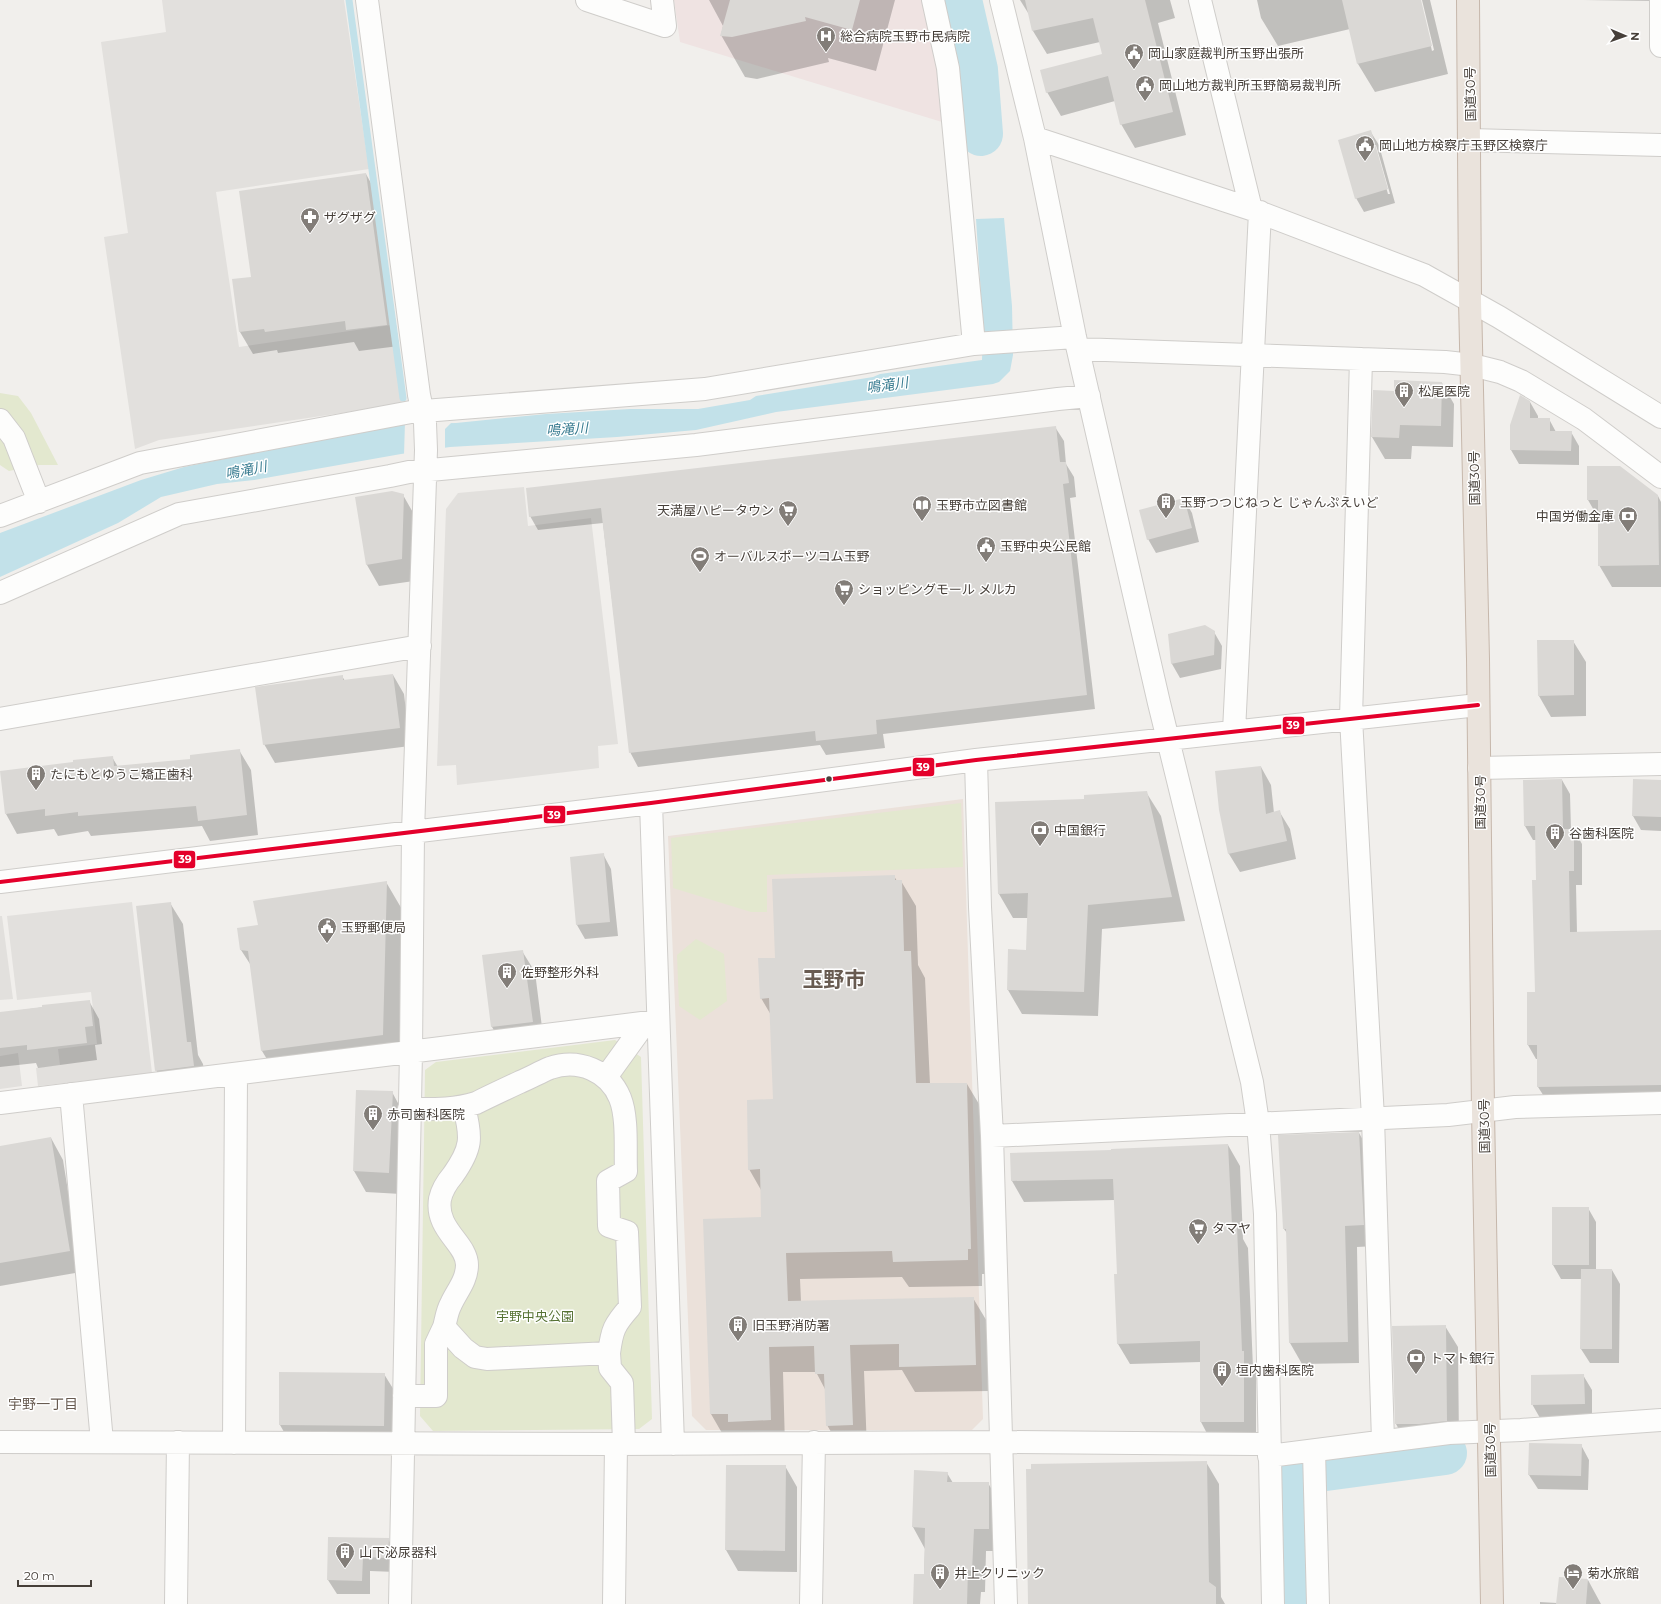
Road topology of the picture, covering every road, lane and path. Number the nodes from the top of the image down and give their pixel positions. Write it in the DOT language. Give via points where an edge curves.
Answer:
graph roads {
  1 [pos="367,0"];
  2 [pos="587,0"];
  3 [pos="662,0"];
  4 [pos="933,0"];
  5 [pos="1001,0"];
  6 [pos="1200,0"];
  7 [pos="1468,0"];
  8 [pos="1661,0"];
  9 [pos="1661,46"];
  10 [pos="1035,138"];
  11 [pos="1470,140"];
  12 [pos="1661,146"];
  13 [pos="1256,210"];
  14 [pos="1470,300"];
  15 [pos="1076,343"];
  16 [pos="978,344"];
  17 [pos="1252,355"];
  18 [pos="1361,359"];
  19 [pos="1472,365"];
  20 [pos="1089,396"];
  21 [pos="424,417"];
  22 [pos="1661,417"];
  23 [pos="0,420"];
  24 [pos="426,461"];
  25 [pos="1661,477"];
  26 [pos="39,502"];
  27 [pos="0,516"];
  28 [pos="0,593"];
  29 [pos="420,646"];
  30 [pos="1478,705"];
  31 [pos="1351,718"];
  32 [pos="0,719"];
  33 [pos="1234,731"];
  34 [pos="1168,738"];
  35 [pos="976,760"];
  36 [pos="1661,764"];
  37 [pos="1479,768"];
  38 [pos="651,803"];
  39 [pos="413,832"];
  40 [pos="0,882"];
  41 [pos="652,1022"];
  42 [pos="411,1052"];
  43 [pos="236,1074"];
  44 [pos="606,1077"];
  45 [pos="71,1094"];
  46 [pos="0,1103"];
  47 [pos="1661,1103"];
  48 [pos="464,1107"];
  49 [pos="409,1109"];
  50 [pos="1483,1111"];
  51 [pos="1373,1118"];
  52 [pos="1258,1123"];
  53 [pos="992,1136"];
  54 [pos="444,1327"];
  55 [pos="609,1353"];
  56 [pos="404,1396"];
  57 [pos="1661,1420"];
  58 [pos="1490,1432"];
  59 [pos="1383,1441"];
  60 [pos="0,1442"];
  61 [pos="102,1442"];
  62 [pos="178,1442"];
  63 [pos="814,1442"];
  64 [pos="1001,1442"];
  65 [pos="234,1443"];
  66 [pos="403,1443"];
  67 [pos="620,1444"];
  68 [pos="673,1444"];
  69 [pos="1269,1450"];
  70 [pos="1315,1464"];
  71 [pos="176,1604"];
  72 [pos="400,1604"];
  73 [pos="614,1604"];
  74 [pos="811,1604"];
  75 [pos="1006,1604"];
  76 [pos="1273,1604"];
  77 [pos="1318,1604"];
  78 [pos="1492,1604"];
  1 -- 21 [label="street"];
  2 -- 3 [label="street" via="665,26"];
  4 -- 16 [label="street" via="948,68"];
  5 -- 10 [label="street"];
  6 -- 13 [label="street"];
  7 -- 11 [label="highway, 国道30号"];
  8 -- 9 [label="street"];
  10 -- 13 [label="street"];
  10 -- 15 [label="street"];
  11 -- 12 [label="street"];
  11 -- 14 [label="highway, 国道30号"];
  13 -- 14 [label="street" via="1424,275"];
  13 -- 17 [label="street"];
  14 -- 19 [label="highway, 国道30号"];
  14 -- 22 [label="street"];
  15 -- 16 [label="street" via="1015,341"];
  15 -- 17 [label="street"];
  15 -- 20 [label="street"];
  16 -- 21 [label="street" via="705,389"];
  17 -- 18 [label="street"];
  17 -- 33 [label="street"];
  18 -- 19 [label="street"];
  18 -- 31 [label="street"];
  19 -- 25 [label="street" via="1500,372 1527,385 1584,419"];
  19 -- 30 [label="highway, 国道30号"];
  20 -- 24 [label="street" via="696,445"];
  20 -- 34 [label="street"];
  21 -- 24 [label="street"];
  21 -- 26 [label="street" via="140,463"];
  23 -- 26 [label="street" via="14,438"];
  24 -- 28 [label="street" via="396,474 179,514"];
  24 -- 29 [label="street"];
  26 -- 27 [label="street"];
  29 -- 32 [label="street"];
  29 -- 39 [label="street"];
  30 -- 31 [label="street"];
  30 -- 37 [label="highway, 国道30号"];
  31 -- 33 [label="street"];
  31 -- 51 [label="street"];
  33 -- 34 [label="street"];
  34 -- 35 [label="street"];
  34 -- 52 [label="street" via="1250,1074"];
  35 -- 38 [label="street"];
  35 -- 53 [label="street" via="980,907"];
  36 -- 37 [label="street"];
  37 -- 50 [label="highway, 国道30号"];
  38 -- 39 [label="street"];
  38 -- 41 [label="street"];
  39 -- 40 [label="street"];
  39 -- 42 [label="street"];
  41 -- 42 [label="street"];
  41 -- 44 [label="street"];
  41 -- 68 [label="street"];
  42 -- 43 [label="street"];
  42 -- 49 [label="street"];
  43 -- 45 [label="street"];
  43 -- 65 [label="street"];
  44 -- 48 [label="street" via="581,1065 551,1068"];
  44 -- 55 [label="street" via="621,1099 624,1115 626,1171 608,1181 608,1196 609,1226 627,1232 630,1307 611,1334"];
  45 -- 46 [label="street"];
  45 -- 61 [label="street"];
  47 -- 50 [label="street" via="1515,1107"];
  48 -- 49 [label="street" via="448,1110"];
  48 -- 54 [label="street" via="470,1143 463,1160 445,1186 440,1200 440,1212 448,1233 466,1255 467,1264 462,1284 450,1305"];
  49 -- 56 [label="street"];
  50 -- 51 [label="street"];
  50 -- 58 [label="highway, 国道30号"];
  51 -- 52 [label="street"];
  51 -- 59 [label="street"];
  52 -- 53 [label="street"];
  52 -- 69 [label="street" via="1265,1214"];
  53 -- 64 [label="street"];
  54 -- 55 [label="street" via="474,1357 487,1359"];
  54 -- 56 [label="street" via="436,1344 436,1396"];
  55 -- 67 [label="street" via="610,1368 622,1383"];
  56 -- 66 [label="street"];
  57 -- 58 [label="street"];
  58 -- 59 [label="street" via="1449,1433"];
  58 -- 78 [label="highway, 国道30号"];
  59 -- 70 [label="street"];
  60 -- 61 [label="street"];
  61 -- 62 [label="street"];
  62 -- 65 [label="street"];
  62 -- 71 [label="street"];
  63 -- 64 [label="street"];
  63 -- 68 [label="street"];
  63 -- 74 [label="street"];
  64 -- 69 [label="street" via="1254,1444"];
  64 -- 75 [label="street"];
  65 -- 66 [label="street"];
  66 -- 67 [label="street"];
  66 -- 72 [label="street"];
  67 -- 68 [label="street"];
  67 -- 73 [label="street"];
  69 -- 70 [label="street"];
  69 -- 76 [label="street"];
  70 -- 77 [label="street"];
}
